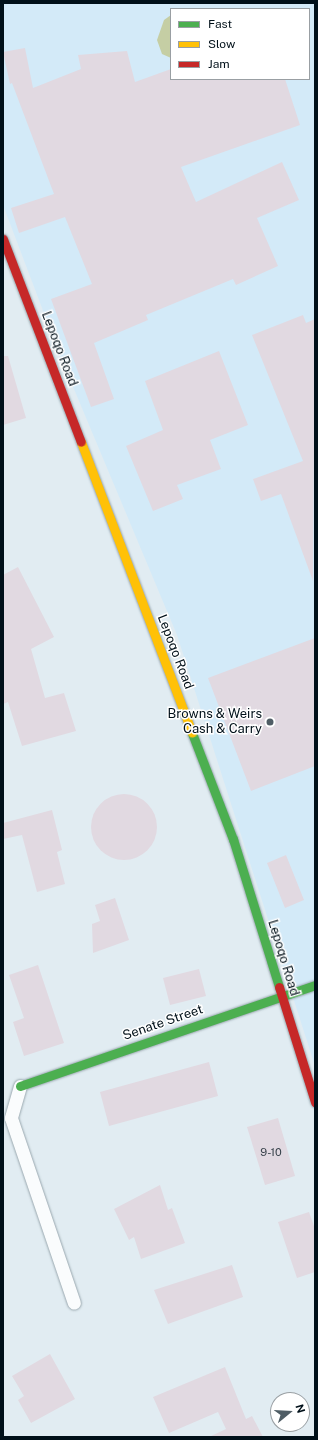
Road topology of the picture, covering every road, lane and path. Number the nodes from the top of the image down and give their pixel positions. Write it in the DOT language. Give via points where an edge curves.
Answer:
graph roads {
  1 [pos="3,239"];
  2 [pos="315,985"];
  3 [pos="281,996"];
  4 [pos="20,1086"];
  5 [pos="315,1102"];
  6 [pos="74,1303"];
  1 -- 3 [label="street, Lepoqo Road" via="233,839"];
  2 -- 3 [label="street, Senate Street"];
  3 -- 4 [label="street, Senate Street"];
  3 -- 5 [label="street, Lepoqo Road"];
  4 -- 6 [label="lane" via="11,1118"];
}
